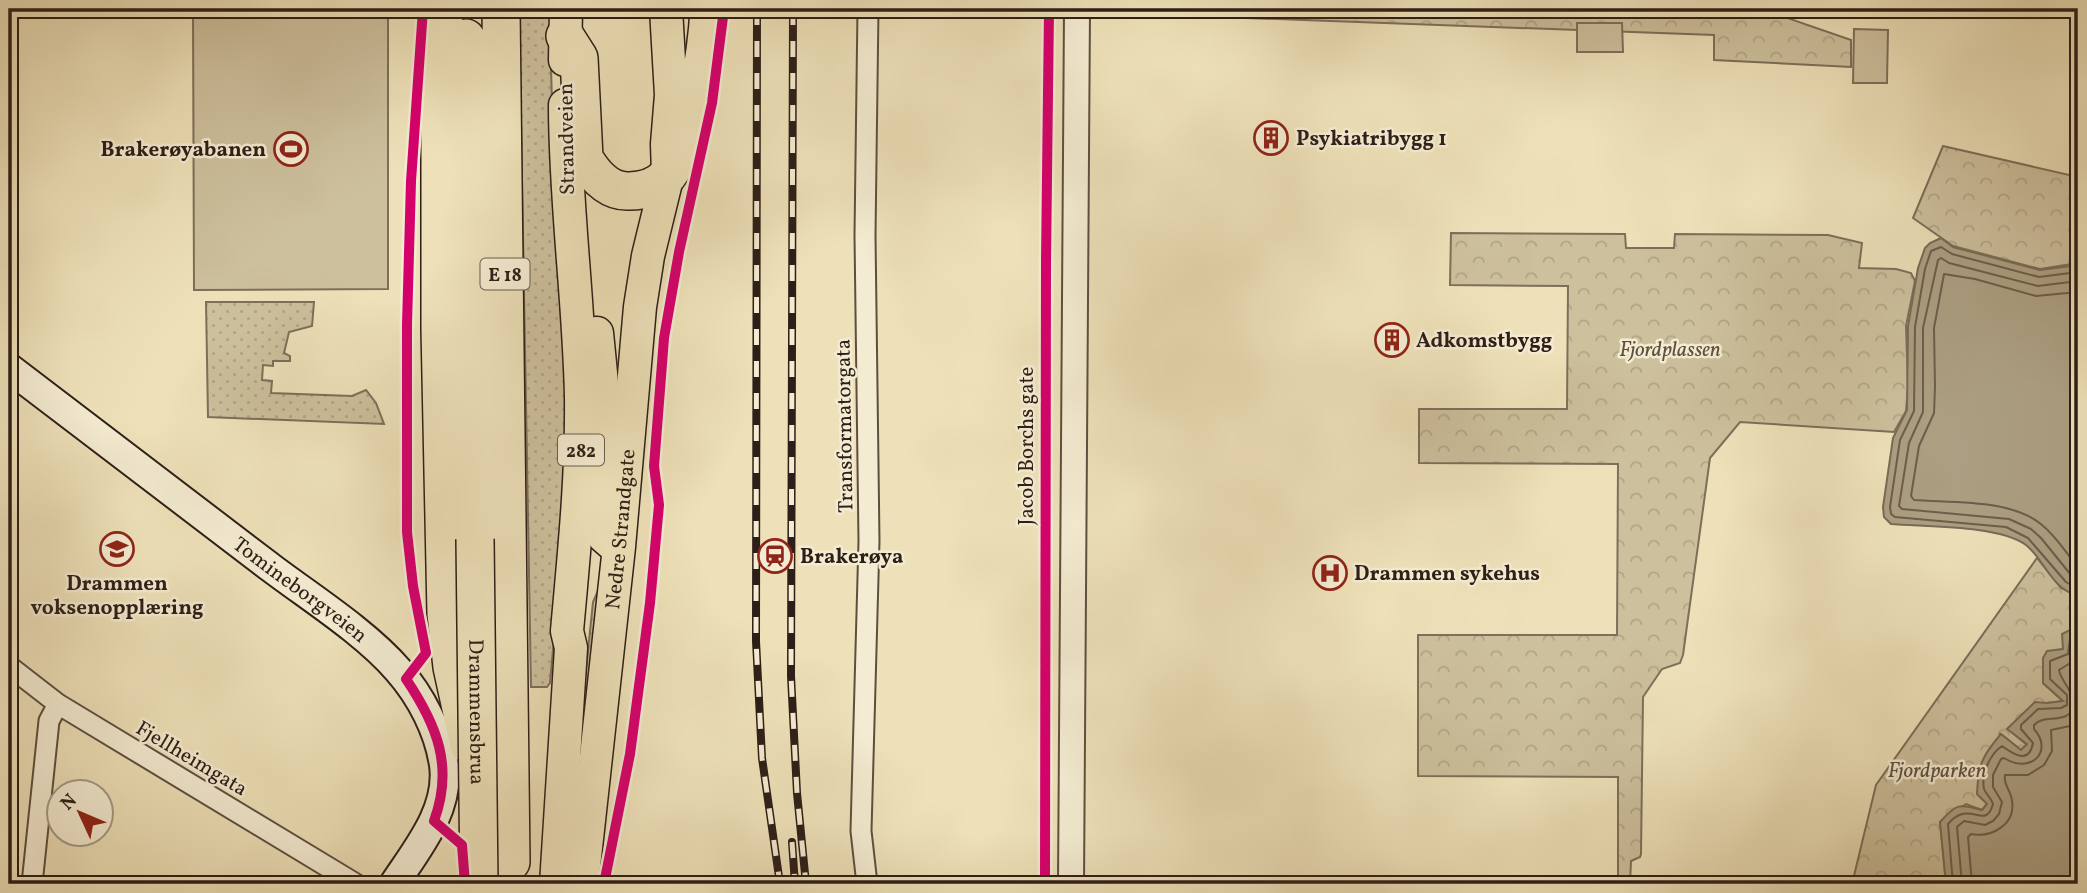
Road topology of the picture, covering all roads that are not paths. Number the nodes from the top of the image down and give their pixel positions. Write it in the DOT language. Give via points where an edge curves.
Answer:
graph roads {
  1 [pos="444,9"];
  2 [pos="465,9"];
  3 [pos="501,9"];
  4 [pos="666,9"];
  5 [pos="709,9"];
  6 [pos="868,9"];
  7 [pos="1077,9"];
  8 [pos="566,22"];
  9 [pos="668,174"];
  10 [pos="573,268"];
  11 [pos="9,368"];
  12 [pos="491,540"];
  13 [pos="619,547"];
  14 [pos="571,648"];
  15 [pos="9,666"];
  16 [pos="58,704"];
  17 [pos="32,884"];
  18 [pos="356,884"];
  19 [pos="394,884"];
  20 [pos="479,884"];
  21 [pos="506,884"];
  22 [pos="512,884"];
  23 [pos="556,884"];
  24 [pos="582,884"];
  25 [pos="867,884"];
  26 [pos="1071,884"];
  1 -- 21 [label="highway" via="440,329 446,614 452,667 482,809"];
  2 -- 12 [label="highway, E 18"];
  3 -- 12 [label="highway, E 18" via="504,112"];
  4 -- 9 [label="main road" via="671,95"];
  5 -- 9 [label="highway" via="690,120"];
  6 -- 25 [label="street, Transformatorgata" via="869,541 861,831"];
  7 -- 26 [label="street"];
  8 -- 9 [label="highway" via="579,58 582,139 590,168 606,184 625,191 648,189"];
  8 -- 10 [label="main road, Strandveien / 282" via="565,155"];
  9 -- 13 [label="main road, Nedre Strandgate" via="643,281"];
  10 -- 13 [label="main road, 282" via="593,296 603,384 606,424 600,528 608,541"];
  10 -- 14 [label="main road, Nedre Strandgate / 282" via="581,437 567,631"];
  11 -- 19 [label="main road, Tomineborgveien" via="327,610 406,679 428,716 444,784 434,821"];
  12 -- 20 [label="highway, Drammensbrua / E 18, bridge"];
  12 -- 22 [label="highway, Drammensbrua / E 18"];
  13 -- 14 [label="main road, 282" via="606,556 594,575 581,635"];
  13 -- 24 [label="main road, Nedre Strandgate"];
  14 -- 23 [label="main road, Nedre Strandgate / 282"];
  15 -- 16 [label="street, Fjellheimgata"];
  16 -- 17 [label="street" via="49,722"];
  16 -- 18 [label="street, Fjellheimgata"];
}
